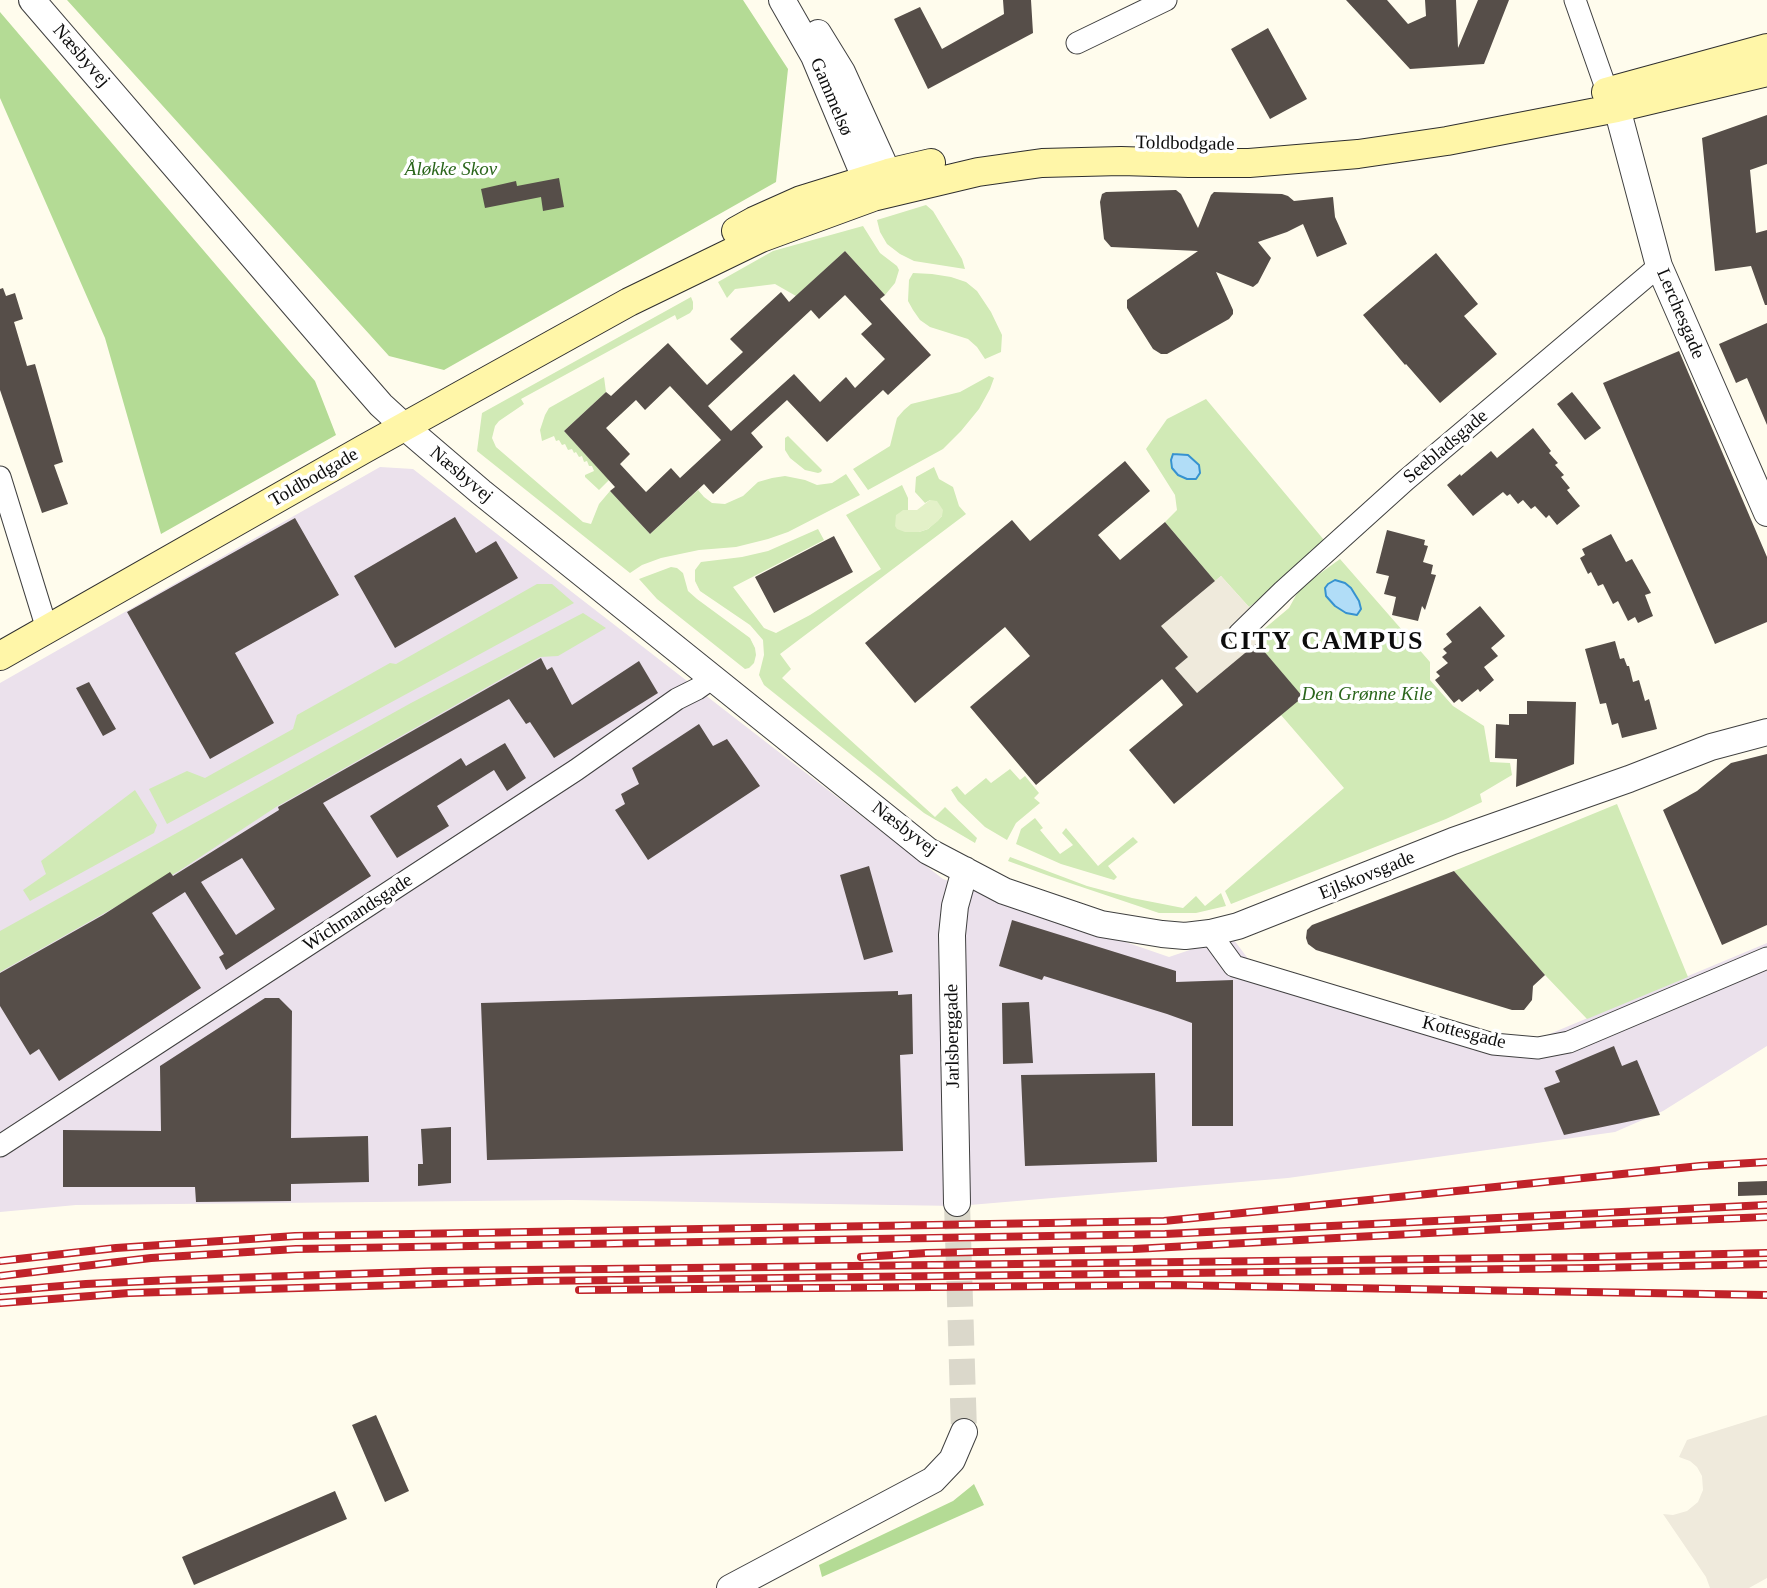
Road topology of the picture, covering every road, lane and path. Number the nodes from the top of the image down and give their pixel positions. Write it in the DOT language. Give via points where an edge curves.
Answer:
graph roads {
  1 [pos="32,0"];
  2 [pos="782,0"];
  3 [pos="797,0"];
  4 [pos="1166,0"];
  5 [pos="1575,0"];
  6 [pos="1077,43"];
  7 [pos="1767,48"];
  8 [pos="1767,72"];
  9 [pos="1612,100"];
  10 [pos="881,185"];
  11 [pos="1659,266"];
  12 [pos="405,427"];
  13 [pos="0,477"];
  14 [pos="1767,513"];
  15 [pos="47,629"];
  16 [pos="1239,634"];
  17 [pos="0,656"];
  18 [pos="714,677"];
  19 [pos="1767,732"];
  20 [pos="965,870"];
  21 [pos="1210,933"];
  22 [pos="1767,958"];
  23 [pos="0,1146"];
  24 [pos="957,1203"];
  25 [pos="964,1432"];
  26 [pos="730,1588"];
  1 -- 12 [label="street, Næsbyvej" via="354,375"];
  2 -- 10 [label="street, Gammelsø"];
  3 -- 10 [label="street, Gammelsø" via="842,72"];
  4 -- 6 [label="street"];
  5 -- 9 [label="street"];
  7 -- 9 [label="main road, Toldbodgade"];
  8 -- 9 [label="main road, Toldbodgade"];
  9 -- 10 [label="main road, Toldbodgade" via="1447,141 1358,154 1249,163 1042,163"];
  9 -- 11 [label="street, Lerchesgade"];
  10 -- 12 [label="main road, Toldbodgade" via="801,200 754,220 629,302"];
  11 -- 14 [label="street, Lerchesgade"];
  11 -- 16 [label="street, Seebladsgade" via="1406,480"];
  12 -- 15 [label="main road, Toldbodgade"];
  12 -- 18 [label="street, Næsbyvej"];
  13 -- 15 [label="street"];
  15 -- 17 [label="main road, Toldbodgade"];
  18 -- 20 [label="street, Næsbyvej" via="928,851"];
  18 -- 23 [label="street, Wichmandsgade"];
  19 -- 21 [label="street, Ejlskovsgade" via="1711,747"];
  20 -- 21 [label="street, Ejlskovsgade" via="1004,891 1101,923 1162,934"];
  20 -- 24 [label="street, Jarlsberggade" via="951,934"];
  21 -- 22 [label="street, Kottesgade" via="1234,966 1493,1044 1538,1048 1569,1042"];
  25 -- 26 [label="street" via="953,1460 933,1480"];
}
